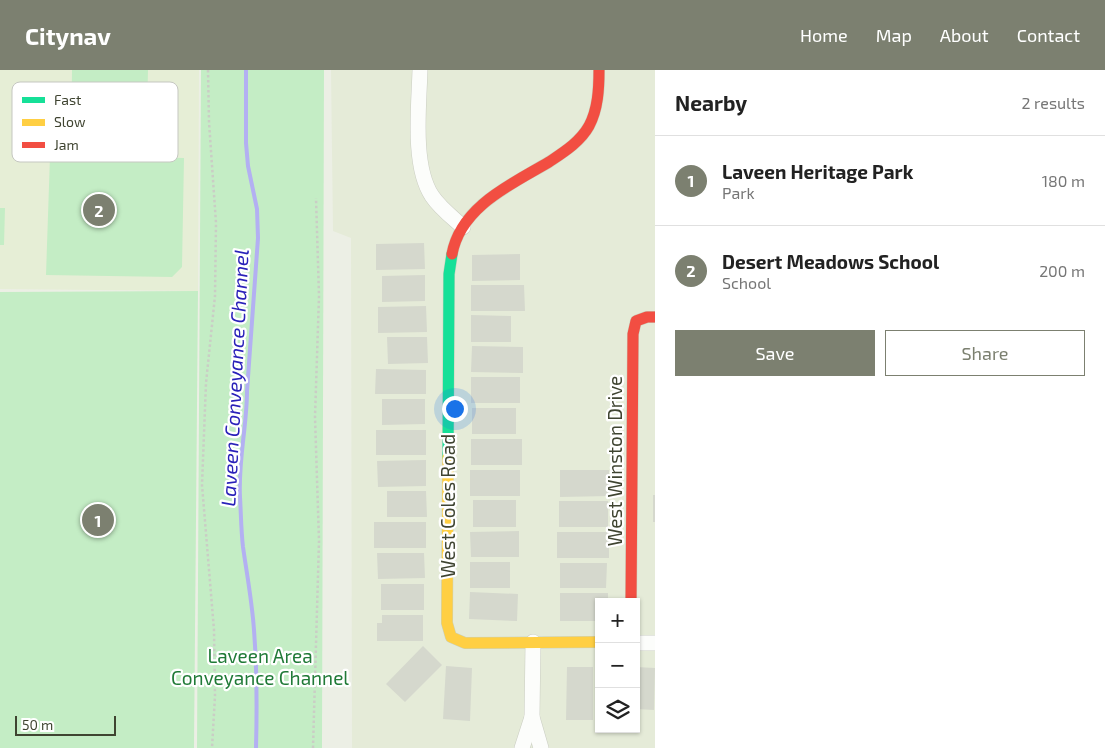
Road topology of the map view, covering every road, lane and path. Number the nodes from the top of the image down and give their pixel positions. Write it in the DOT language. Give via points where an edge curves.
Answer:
graph roads {
  1 [pos="208,70"];
  2 [pos="420,70"];
  3 [pos="599,70"];
  4 [pos="316,198"];
  5 [pos="463,226"];
  6 [pos="655,317"];
  7 [pos="632,598"];
  8 [pos="533,642"];
  9 [pos="595,642"];
  10 [pos="640,643"];
  11 [pos="655,643"];
  12 [pos="532,716"];
  13 [pos="212,748"];
  14 [pos="312,748"];
  15 [pos="522,748"];
  16 [pos="541,748"];
  1 -- 13 [label="path" via="216,223 215,296 206,383 202,485 214,630"];
  2 -- 5 [label="street" via="422,175 444,211"];
  3 -- 5 [label="street, West Coles Road" via="596,102 589,126 576,143 487,198"];
  4 -- 14 [label="path" via="319,296 315,417 319,542"];
  5 -- 8 [label="street, West Coles Road" via="453,250 449,274 447,623 451,637 465,643"];
  6 -- 7 [label="street, West Winston Drive" via="636,321 633,334"];
  8 -- 9 [label="street"];
  8 -- 12 [label="street"];
  10 -- 11 [label="street"];
  12 -- 15 [label="street"];
  12 -- 16 [label="street"];
}
